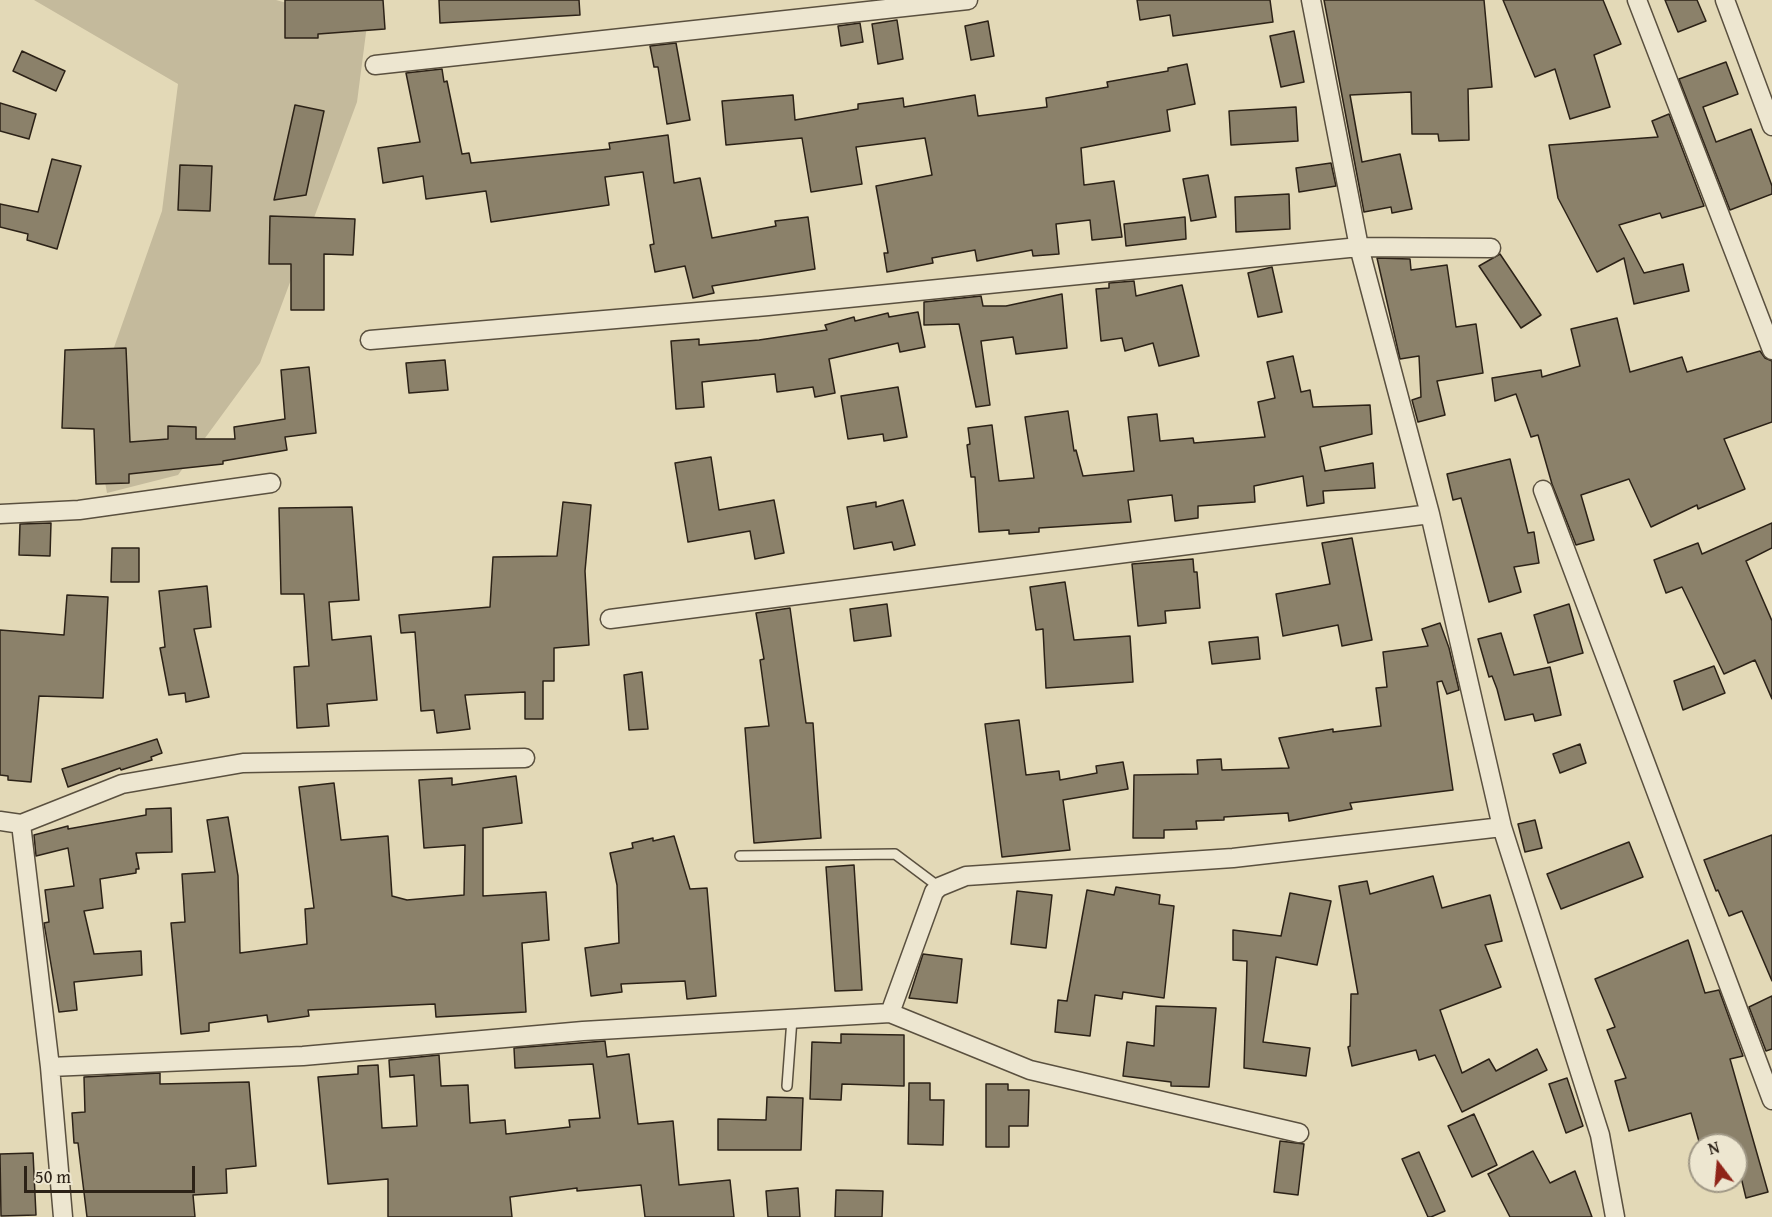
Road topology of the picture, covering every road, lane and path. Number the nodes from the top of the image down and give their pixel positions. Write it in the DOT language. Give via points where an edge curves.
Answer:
graph roads {
  1 [pos="968,0"];
  2 [pos="1311,0"];
  3 [pos="1637,0"];
  4 [pos="1725,0"];
  5 [pos="375,65"];
  6 [pos="1772,126"];
  7 [pos="1359,247"];
  8 [pos="1491,248"];
  9 [pos="370,340"];
  10 [pos="1772,350"];
  11 [pos="271,483"];
  12 [pos="1543,490"];
  13 [pos="0,514"];
  14 [pos="1430,514"];
  15 [pos="610,619"];
  16 [pos="525,758"];
  17 [pos="0,821"];
  18 [pos="21,824"];
  19 [pos="1502,827"];
  20 [pos="740,856"];
  21 [pos="939,887"];
  22 [pos="890,1013"];
  23 [pos="792,1019"];
  24 [pos="50,1067"];
  25 [pos="787,1086"];
  26 [pos="1772,1100"];
  27 [pos="1299,1133"];
  28 [pos="63,1217"];
  29 [pos="1615,1217"];
  1 -- 5 [label="street"];
  2 -- 7 [label="street"];
  3 -- 10 [label="street"];
  4 -- 6 [label="street"];
  7 -- 8 [label="street"];
  7 -- 9 [label="street" via="780,305"];
  7 -- 14 [label="street"];
  11 -- 13 [label="street" via="79,510"];
  12 -- 26 [label="street"];
  14 -- 15 [label="street"];
  14 -- 19 [label="street"];
  16 -- 18 [label="street" via="243,763 122,784"];
  17 -- 18 [label="street"];
  18 -- 24 [label="street"];
  19 -- 21 [label="street" via="1233,858 966,876"];
  19 -- 29 [label="street" via="1600,1135"];
  20 -- 21 [label="lane" via="895,854"];
  21 -- 22 [label="street"];
  22 -- 23 [label="street"];
  22 -- 27 [label="street" via="1030,1070"];
  23 -- 24 [label="street" via="583,1030 303,1056"];
  23 -- 25 [label="lane"];
  24 -- 28 [label="street"];
}
